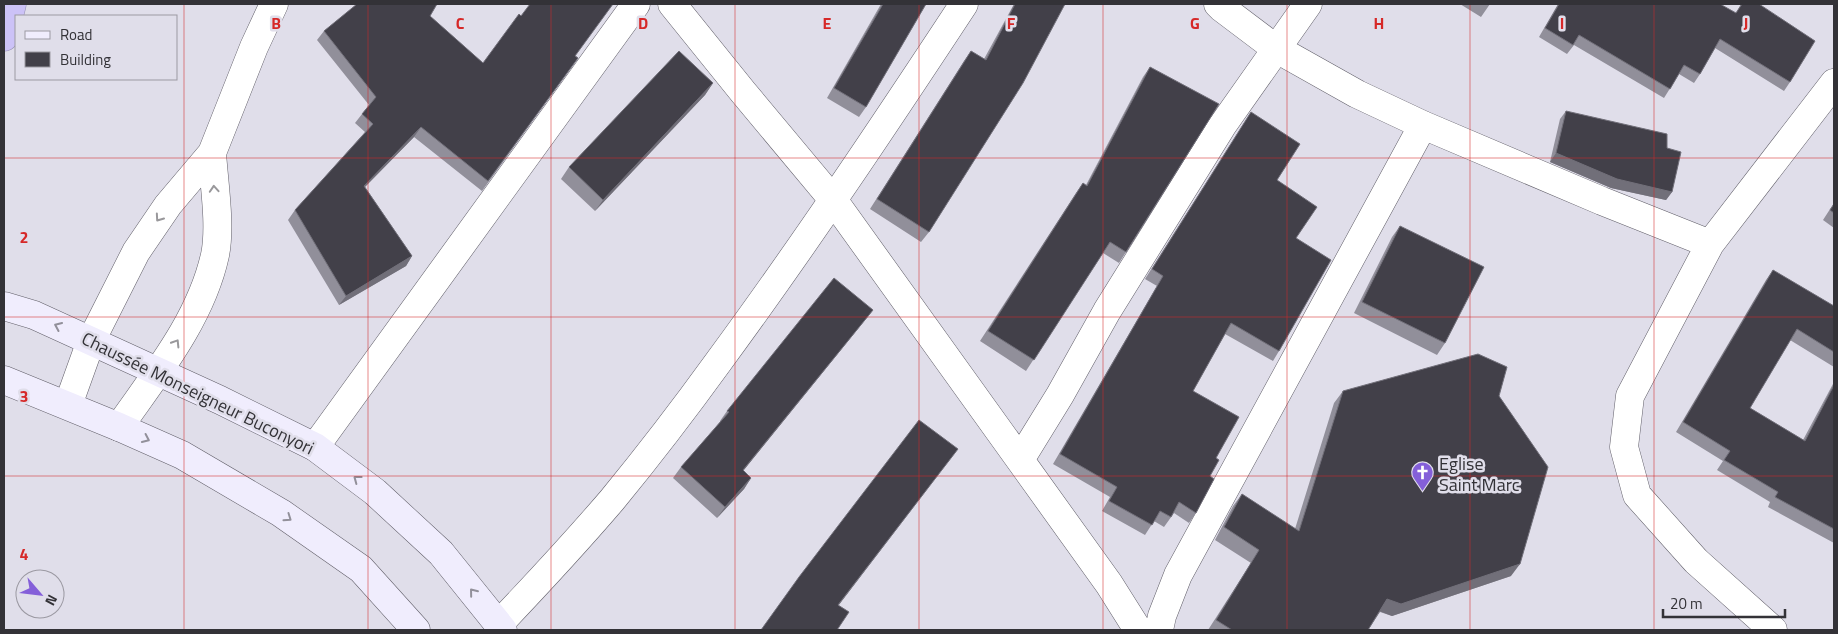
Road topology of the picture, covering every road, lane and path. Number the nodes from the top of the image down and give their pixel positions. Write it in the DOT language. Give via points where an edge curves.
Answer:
graph roads {
  1 [pos="12,4"];
  2 [pos="274,4"];
  3 [pos="636,4"];
  4 [pos="672,4"];
  5 [pos="964,4"];
  6 [pos="1218,4"];
  7 [pos="1308,4"];
  8 [pos="4,36"];
  9 [pos="1275,48"];
  10 [pos="1834,83"];
  11 [pos="1423,125"];
  12 [pos="212,153"];
  13 [pos="834,201"];
  14 [pos="1710,244"];
  15 [pos="4,306"];
  16 [pos="91,341"];
  17 [pos="158,372"];
  18 [pos="4,380"];
  19 [pos="68,405"];
  20 [pos="119,427"];
  21 [pos="314,447"];
  22 [pos="1020,460"];
  23 [pos="501,627"];
  24 [pos="416,630"];
  25 [pos="1138,630"];
  26 [pos="1159,630"];
  27 [pos="1773,630"];
  1 -- 8 [label="highway"];
  2 -- 12 [label="street"];
  3 -- 21 [label="street"];
  4 -- 13 [label="street"];
  5 -- 13 [label="street"];
  6 -- 9 [label="street"];
  7 -- 9 [label="street"];
  9 -- 11 [label="street" via="1357,94"];
  9 -- 22 [label="street" via="1163,220"];
  10 -- 14 [label="street"];
  11 -- 14 [label="street"];
  11 -- 26 [label="street" via="1178,575"];
  12 -- 16 [label="street, one-way" via="168,205 136,252"];
  17 -- 12 [label="street, one-way" via="201,298 215,254"];
  13 -- 22 [label="street"];
  13 -- 23 [label="street" via="773,288 613,498"];
  14 -- 27 [label="street" via="1630,396 1624,447 1637,495 1696,561"];
  16 -- 15 [label="street, Chaussée Monseigneur Buconyori, one-way" via="34,315"];
  16 -- 17 [label="street, Chaussée Monseigneur Buconyori"];
  16 -- 19 [label="street"];
  17 -- 20 [label="street"];
  17 -- 21 [label="street, Chaussée Monseigneur Buconyori"];
  18 -- 19 [label="street"];
  19 -- 20 [label="street"];
  20 -- 24 [label="street, one-way" via="182,455 281,513 361,569"];
  23 -- 21 [label="street, Chaussée Monseigneur Buconyori, one-way" via="441,553 375,492"];
  22 -- 25 [label="street"];
}
